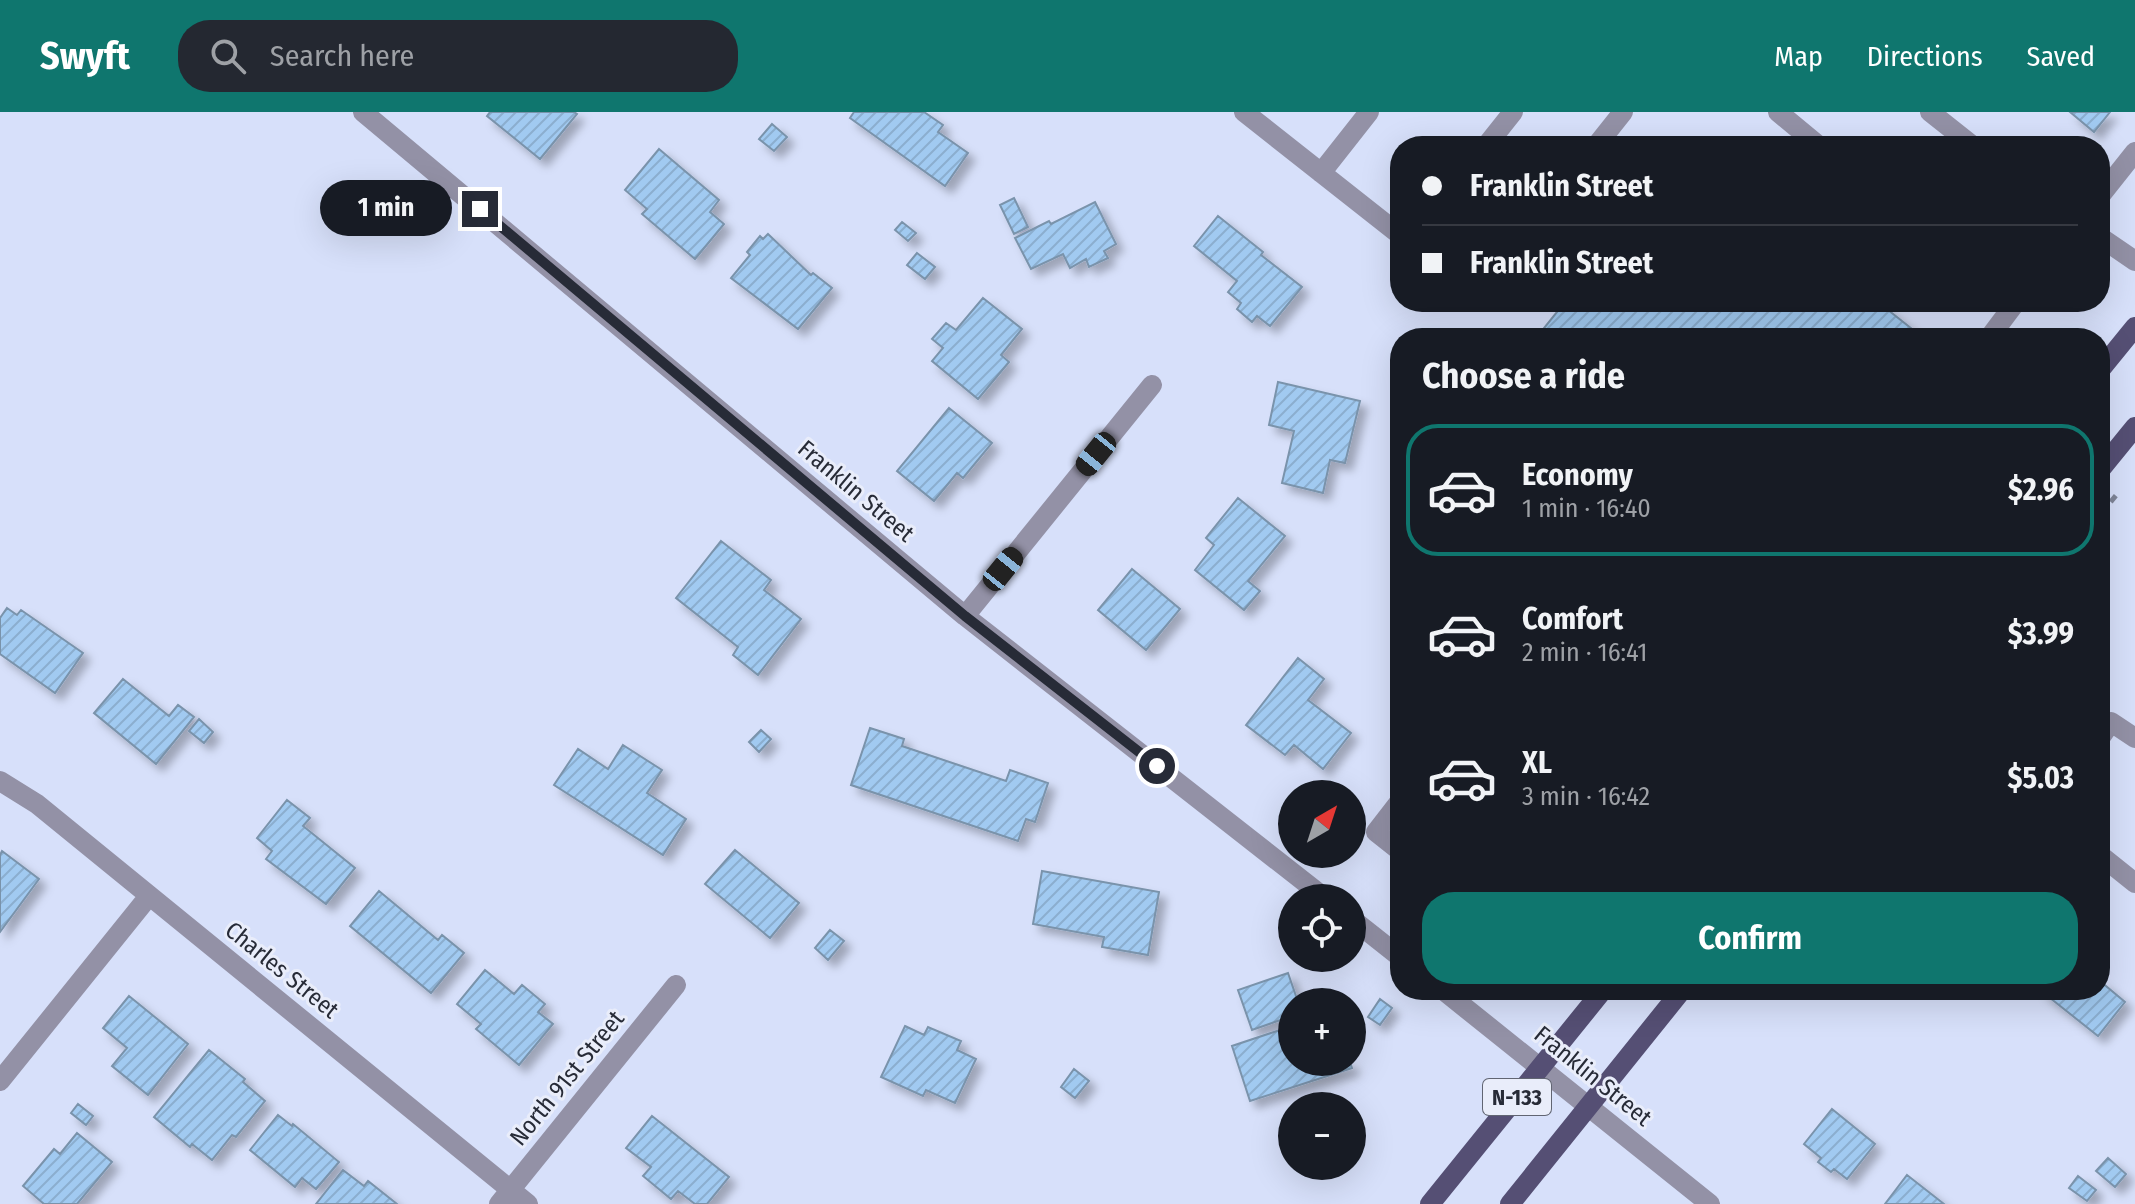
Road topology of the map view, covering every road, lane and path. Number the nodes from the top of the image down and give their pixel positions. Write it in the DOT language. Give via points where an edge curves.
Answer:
graph roads {
  1 [pos="364,112"];
  2 [pos="1369,112"];
  3 [pos="1513,112"];
  4 [pos="1623,112"];
  5 [pos="1778,112"];
  6 [pos="1930,112"];
  7 [pos="1250,114"];
  8 [pos="1494,136"];
  9 [pos="1604,136"];
  10 [pos="1807,136"];
  11 [pos="1960,136"];
  12 [pos="2135,152"];
  13 [pos="1321,173"];
  14 [pos="2110,183"];
  15 [pos="1390,227"];
  16 [pos="2110,244"];
  17 [pos="2135,261"];
  18 [pos="2135,327"];
  19 [pos="2110,358"];
  20 [pos="1152,385"];
  21 [pos="2135,427"];
  22 [pos="2110,458"];
  23 [pos="965,616"];
  24 [pos="2110,723"];
  25 [pos="2135,738"];
  26 [pos="0,781"];
  27 [pos="1390,814"];
  28 [pos="1390,843"];
  29 [pos="2110,863"];
  30 [pos="2135,883"];
  31 [pos="1307,884"];
  32 [pos="149,896"];
  33 [pos="1366,930"];
  34 [pos="1390,949"];
  35 [pos="676,985"];
  36 [pos="1456,1000"];
  37 [pos="1595,1000"];
  38 [pos="1674,1000"];
  39 [pos="1542,1068"];
  40 [pos="0,1081"];
  41 [pos="1589,1106"];
  42 [pos="504,1197"];
  43 [pos="528,1204"];
  44 [pos="1430,1204"];
  45 [pos="1510,1204"];
  46 [pos="1710,1204"];
  1 -- 23 [label="street, Franklin Street"];
  2 -- 13 [label="street"];
  3 -- 8 [label="street"];
  4 -- 9 [label="street"];
  5 -- 10 [label="street"];
  6 -- 11 [label="street"];
  7 -- 13 [label="street"];
  12 -- 14 [label="street"];
  13 -- 15 [label="street"];
  16 -- 17 [label="street"];
  18 -- 19 [label="main road"];
  20 -- 23 [label="street"];
  21 -- 22 [label="main road"];
  23 -- 31 [label="street, Franklin Street"];
  24 -- 25 [label="street"];
  26 -- 32 [label="street, Charles Street" via="37,804"];
  27 -- 28 [label="street" via="1376,832"];
  29 -- 30 [label="street"];
  32 -- 40 [label="street"];
  32 -- 42 [label="street, Charles Street"];
  33 -- 34 [label="street"];
  35 -- 42 [label="street, North 91st Street"];
  36 -- 39 [label="street, Franklin Street"];
  37 -- 39 [label="main road, N-133"];
  38 -- 41 [label="main road, N-133"];
  39 -- 41 [label="street, Franklin Street"];
  39 -- 44 [label="main road, N-133"];
  41 -- 45 [label="main road, N-133"];
  41 -- 46 [label="street, Franklin Street"];
  42 -- 43 [label="street, Charles Street"];
}
